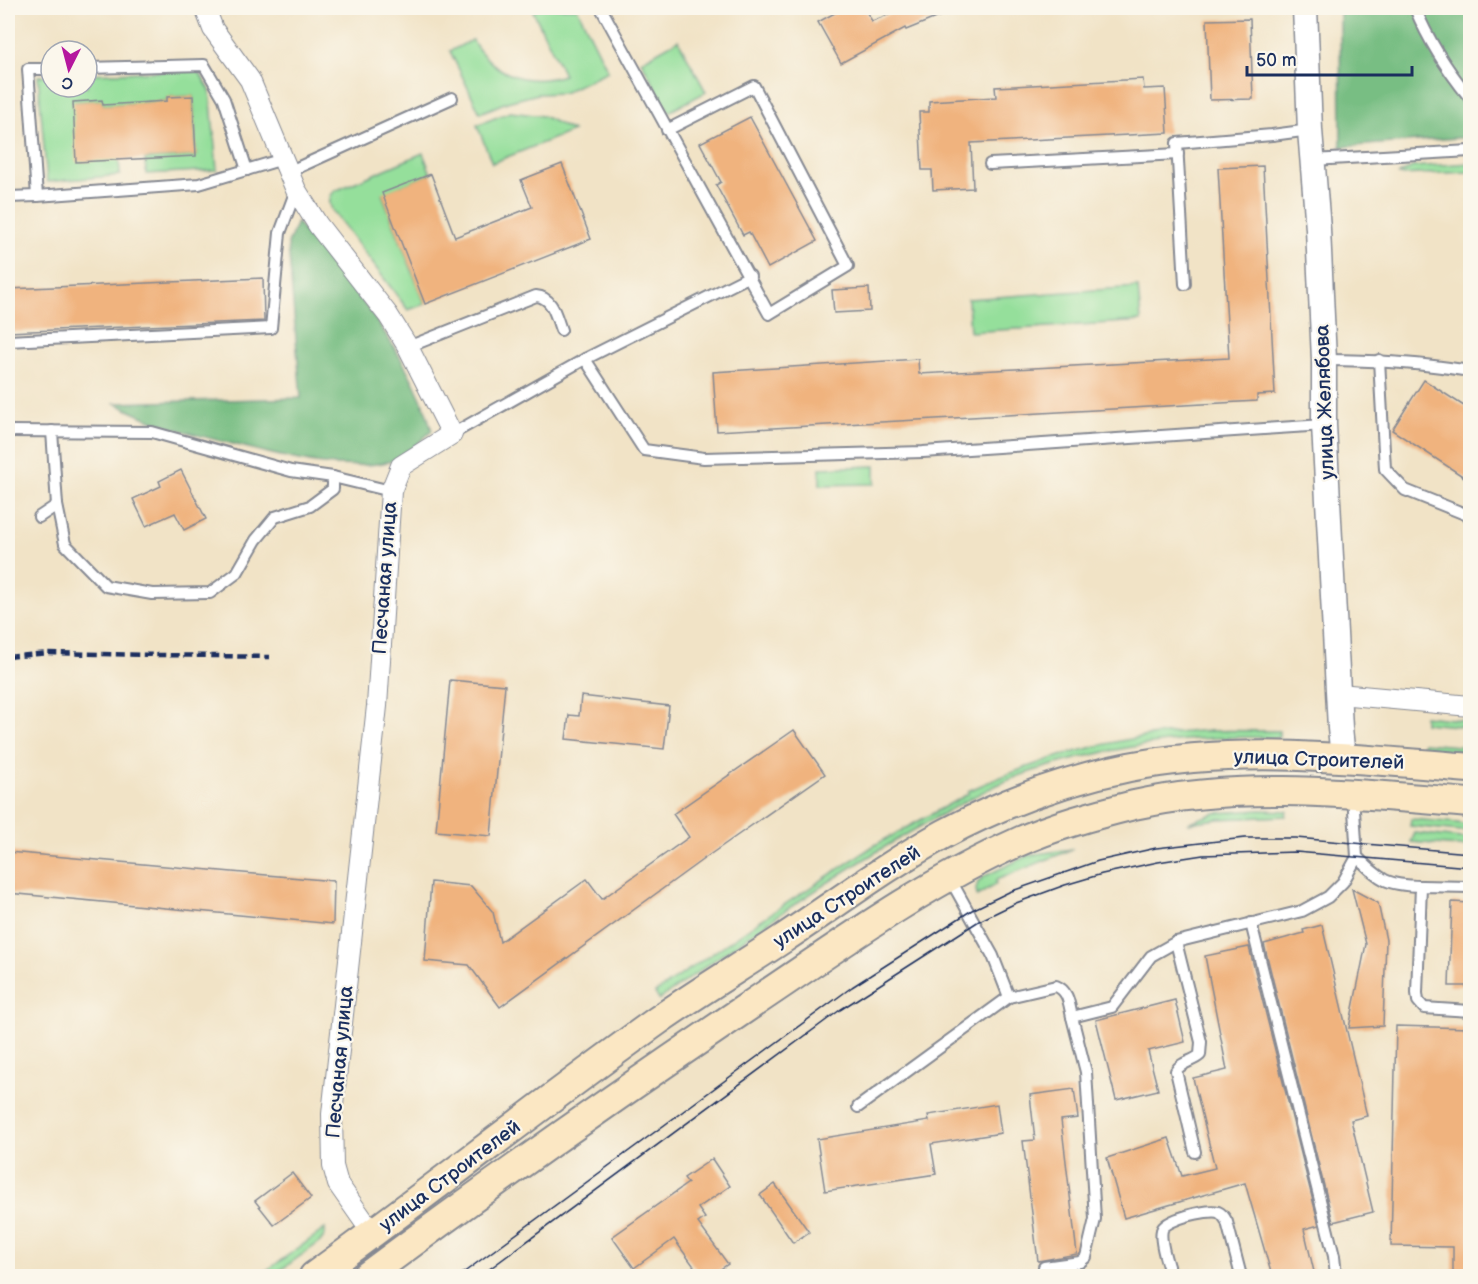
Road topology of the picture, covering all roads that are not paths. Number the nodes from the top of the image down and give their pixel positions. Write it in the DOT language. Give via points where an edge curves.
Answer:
graph roads {
  1 [pos="205,8"];
  2 [pos="601,8"];
  3 [pos="1305,8"];
  4 [pos="1415,8"];
  5 [pos="99,68"];
  6 [pos="39,69"];
  7 [pos="452,98"];
  8 [pos="1470,98"];
  9 [pos="667,130"];
  10 [pos="1310,130"];
  11 [pos="1470,150"];
  12 [pos="1178,154"];
  13 [pos="1313,160"];
  14 [pos="990,164"];
  15 [pos="285,166"];
  16 [pos="247,170"];
  17 [pos="296,190"];
  18 [pos="37,196"];
  19 [pos="8,197"];
  20 [pos="750,276"];
  21 [pos="1185,284"];
  22 [pos="561,330"];
  23 [pos="8,340"];
  24 [pos="408,347"];
  25 [pos="585,359"];
  26 [pos="1324,360"];
  27 [pos="1379,360"];
  28 [pos="1470,371"];
  29 [pos="1324,425"];
  30 [pos="8,431"];
  31 [pos="52,431"];
  32 [pos="452,434"];
  33 [pos="333,477"];
  34 [pos="391,490"];
  35 [pos="57,505"];
  36 [pos="1470,516"];
  37 [pos="39,517"];
  38 [pos="1339,694"];
  39 [pos="1470,706"];
  40 [pos="1343,758"];
  41 [pos="1470,768"];
  42 [pos="1353,794"];
  43 [pos="1470,803"];
  44 [pos="1357,857"];
  45 [pos="949,876"];
  46 [pos="1421,886"];
  47 [pos="1470,887"];
  48 [pos="1251,923"];
  49 [pos="1176,942"];
  50 [pos="1009,997"];
  51 [pos="1470,1011"];
  52 [pos="1072,1017"];
  53 [pos="858,1107"];
  54 [pos="1195,1152"];
  55 [pos="373,1233"];
  56 [pos="1044,1268"];
  57 [pos="314,1276"];
  58 [pos="367,1276"];
  59 [pos="1171,1276"];
  60 [pos="1241,1276"];
  61 [pos="1336,1276"];
  1 -- 15 [label="street" via="213,29 250,80"];
  2 -- 9 [label="lane"];
  3 -- 10 [label="street, улица Желябова"];
  4 -- 8 [label="lane" via="1452,77"];
  5 -- 16 [label="lane" via="204,65 224,99"];
  6 -- 18 [label="lane" via="28,69"];
  7 -- 15 [label="lane"];
  9 -- 20 [label="lane"];
  9 -- 20 [label="lane" via="754,86 848,267 769,314"];
  10 -- 12 [label="lane" via="1178,143"];
  10 -- 13 [label="street, улица Желябова"];
  11 -- 13 [label="lane"];
  12 -- 14 [label="lane"];
  12 -- 21 [label="lane"];
  13 -- 26 [label="street, улица Желябова"];
  15 -- 16 [label="lane"];
  15 -- 17 [label="street"];
  16 -- 18 [label="lane" via="199,184"];
  17 -- 23 [label="lane" via="280,233 271,328"];
  17 -- 24 [label="street"];
  18 -- 19 [label="lane"];
  20 -- 25 [label="lane"];
  22 -- 24 [label="lane" via="549,301 536,296"];
  24 -- 32 [label="street"];
  25 -- 29 [label="lane" via="644,450 704,458 923,452"];
  25 -- 32 [label="lane"];
  26 -- 27 [label="lane"];
  26 -- 29 [label="street, улица Желябова"];
  27 -- 28 [label="lane"];
  27 -- 36 [label="lane" via="1385,469 1405,490"];
  29 -- 38 [label="street, улица Желябова"];
  30 -- 31 [label="lane"];
  31 -- 33 [label="lane" via="152,432 291,471"];
  31 -- 35 [label="lane"];
  32 -- 34 [label="street, Песчаная улица" via="401,466"];
  33 -- 34 [label="lane"];
  33 -- 35 [label="lane" via="333,489 310,506 275,517 237,573 210,593 152,594 106,586 65,544"];
  34 -- 55 [label="street, Песчаная улица" via="377,706 332,1114 333,1166 338,1184"];
  35 -- 37 [label="lane"];
  38 -- 39 [label="street"];
  38 -- 40 [label="street, улица Желябова"];
  40 -- 41 [label="main road, улица Строителей"];
  40 -- 42 [label="main road, улица Желябова"];
  40 -- 55 [label="main road, улица Строителей" via="1209,756 1130,767 1057,784 944,834 659,1021"];
  42 -- 43 [label="main road, улица Строителей"];
  42 -- 44 [label="lane"];
  42 -- 45 [label="main road, улица Строителей" via="1212,793 1138,805 1038,834"];
  44 -- 46 [label="lane" via="1382,880"];
  44 -- 48 [label="lane" via="1343,882 1328,897 1302,910"];
  45 -- 50 [label="lane" via="993,956"];
  45 -- 58 [label="main road, улица Строителей" via="916,894 681,1052"];
  46 -- 47 [label="lane"];
  46 -- 51 [label="lane" via="1419,1001 1424,1008 1433,1010"];
  48 -- 49 [label="lane"];
  48 -- 61 [label="lane"];
  49 -- 52 [label="lane" via="1151,956 1112,1007"];
  49 -- 54 [label="lane" via="1202,1048 1200,1055 1176,1071"];
  50 -- 52 [label="lane" via="1056,986 1063,988"];
  50 -- 53 [label="lane"];
  52 -- 56 [label="lane" via="1086,1072 1095,1219 1086,1257 1080,1262"];
  55 -- 57 [label="main road, улица Строителей"];
  59 -- 60 [label="lane" via="1162,1240 1165,1224 1217,1211 1227,1222"];
}
